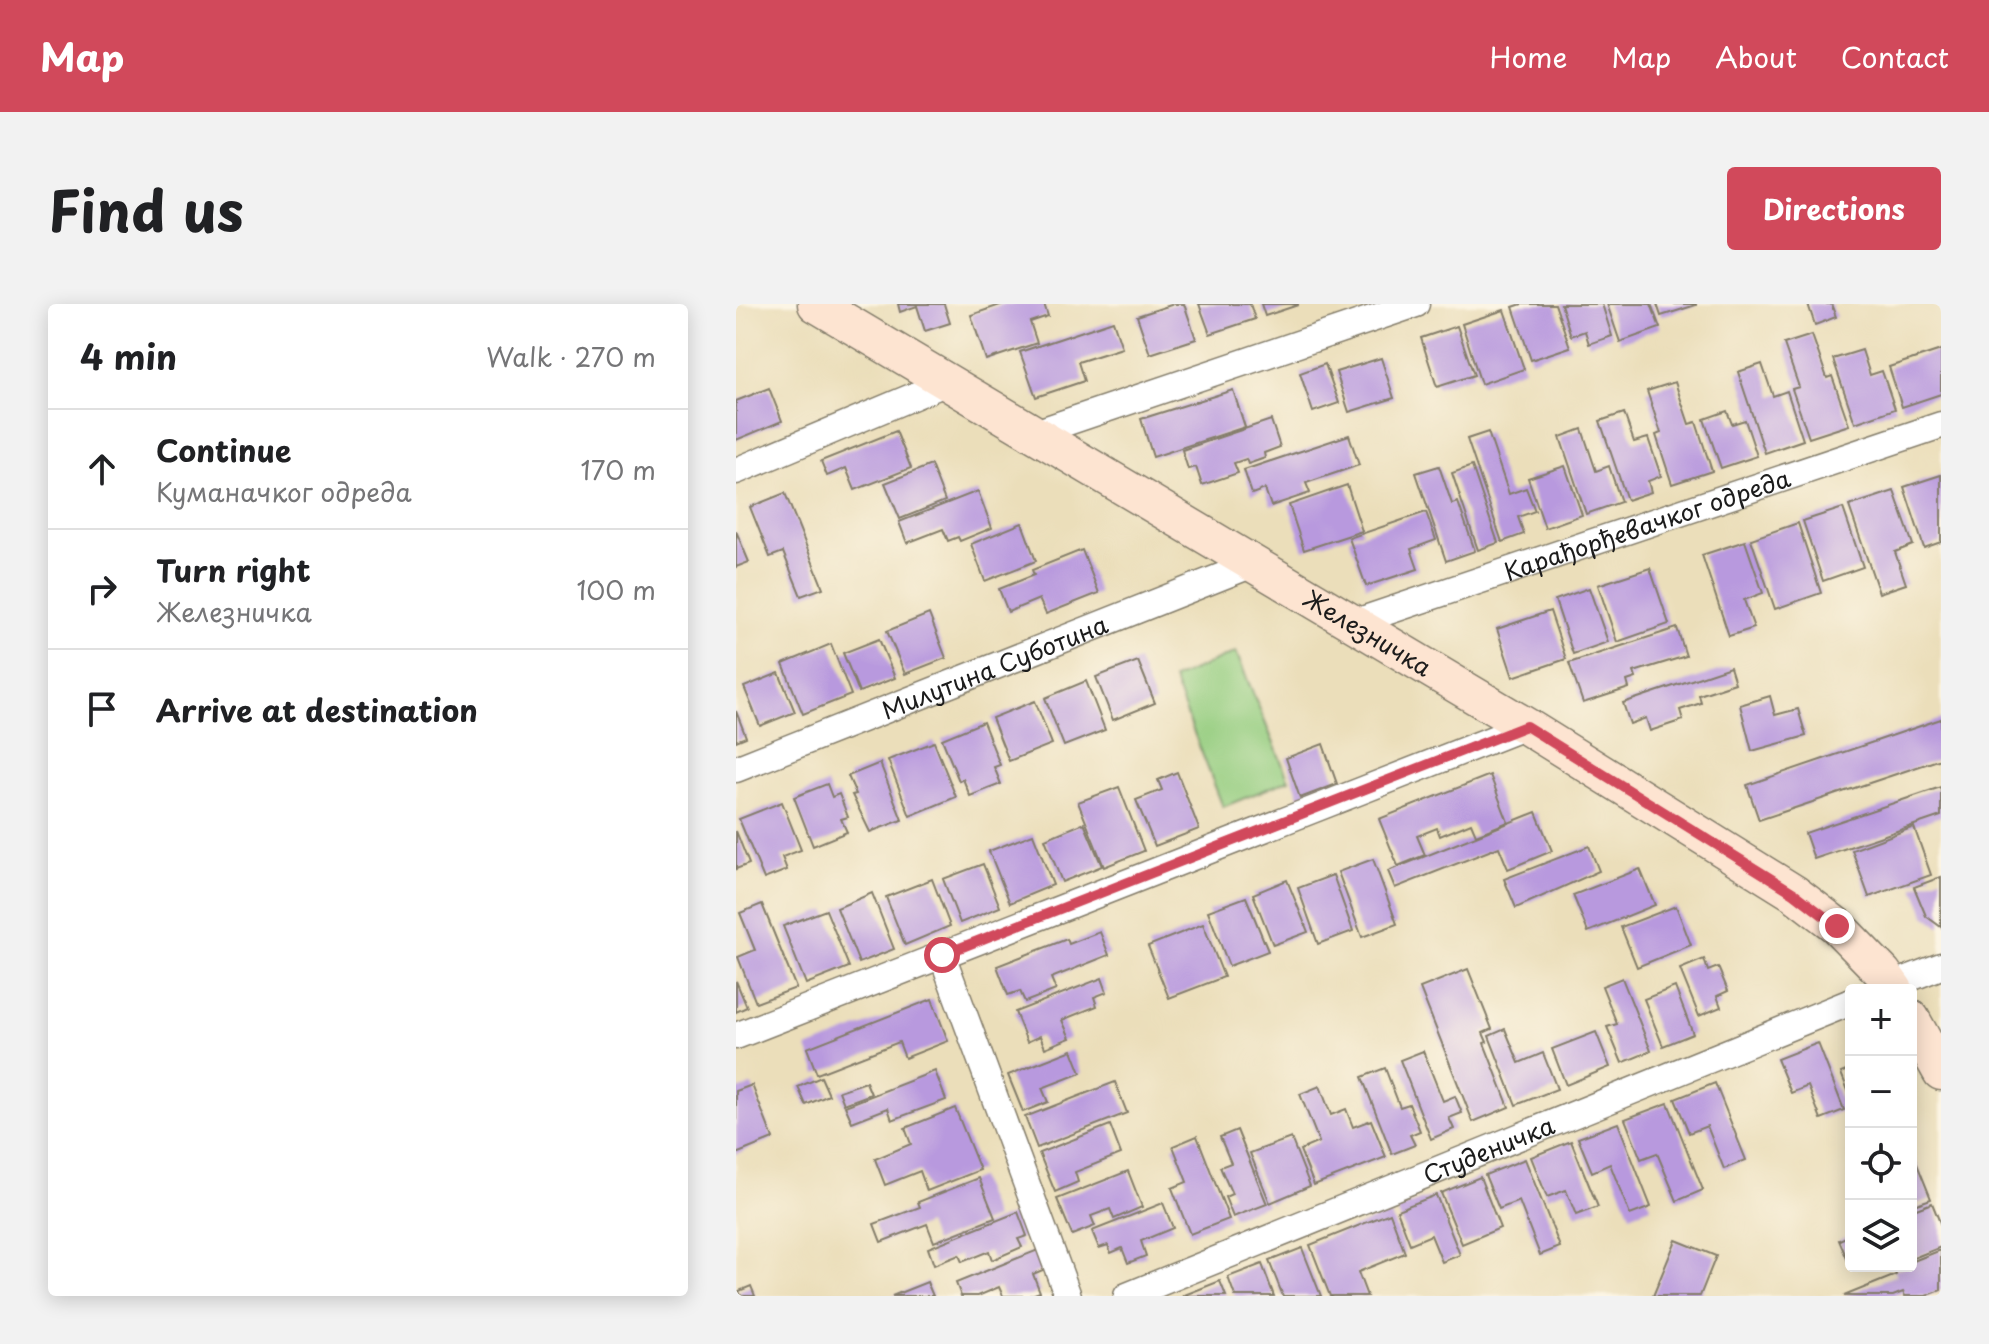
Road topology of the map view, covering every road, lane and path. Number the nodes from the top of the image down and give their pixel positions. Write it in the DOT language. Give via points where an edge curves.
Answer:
graph roads {
  1 [pos="816,304"];
  2 [pos="1416,304"];
  3 [pos="945,383"];
  4 [pos="1941,425"];
  5 [pos="1032,434"];
  6 [pos="736,471"];
  7 [pos="1253,564"];
  8 [pos="1353,623"];
  9 [pos="1526,726"];
  10 [pos="736,769"];
  11 [pos="942,955"];
  12 [pos="1941,966"];
  13 [pos="1886,984"];
  14 [pos="1898,984"];
  15 [pos="1845,1004"];
  16 [pos="1917,1029"];
  17 [pos="736,1036"];
  18 [pos="1941,1072"];
  19 [pos="1068,1296"];
  20 [pos="1127,1296"];
  1 -- 3 [label="street, Железничка"];
  2 -- 5 [label="street"];
  3 -- 5 [label="street, Железничка"];
  3 -- 6 [label="street"];
  4 -- 8 [label="street, Карађорђевачког одреда"];
  5 -- 7 [label="street, Железничка"];
  7 -- 8 [label="street, Железничка"];
  7 -- 10 [label="street, Милутина Суботина"];
  8 -- 9 [label="street, Железничка"];
  9 -- 11 [label="street"];
  9 -- 13 [label="street, Железничка" via="1794,893 1837,926"];
  11 -- 17 [label="street"];
  11 -- 19 [label="street"];
  12 -- 14 [label="street"];
  15 -- 20 [label="street, Студеничка"];
  16 -- 18 [label="street"];
}
